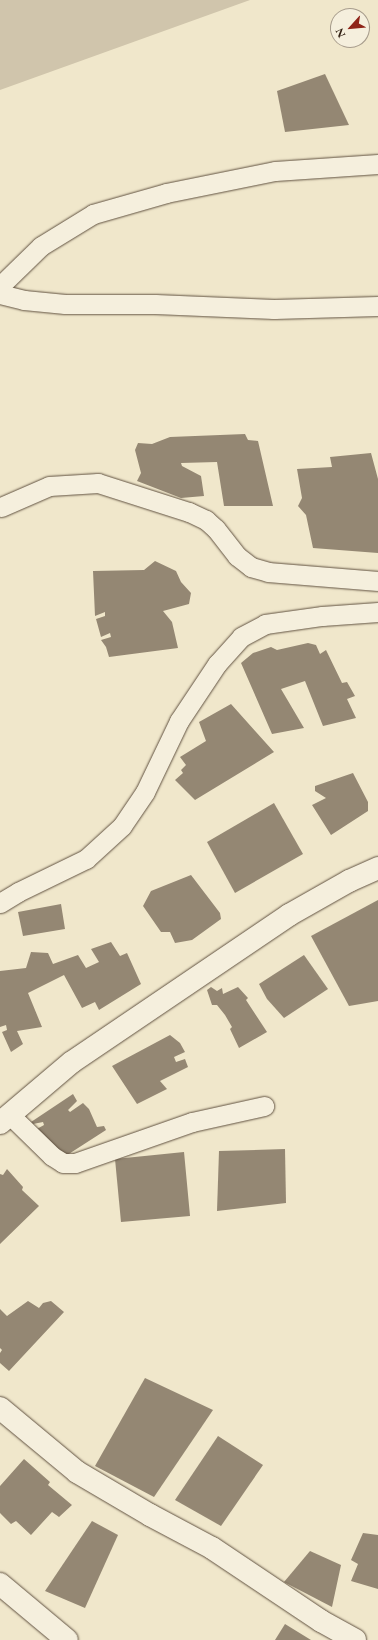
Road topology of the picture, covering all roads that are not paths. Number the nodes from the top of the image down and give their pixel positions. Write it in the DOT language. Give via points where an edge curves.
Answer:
graph roads {
  1 [pos="378,164"];
  2 [pos="0,286"];
  3 [pos="0,294"];
  4 [pos="378,306"];
  5 [pos="1,507"];
  6 [pos="378,582"];
  7 [pos="378,612"];
  8 [pos="378,868"];
  9 [pos="0,903"];
  10 [pos="264,1106"];
  11 [pos="5,1118"];
  12 [pos="0,1408"];
  13 [pos="0,1584"];
  14 [pos="67,1640"];
  15 [pos="355,1640"];
  1 -- 2 [label="street" via="275,171 166,193 93,214 42,246"];
  3 -- 4 [label="street" via="24,300 65,304 274,308"];
  5 -- 6 [label="street" via="49,486 98,483 189,512 206,520 237,556 251,567 268,572"];
  7 -- 9 [label="street" via="265,624 241,638 217,664 179,721 145,792 122,826 86,859"];
  8 -- 11 [label="street" via="288,915 72,1062"];
  10 -- 11 [label="street" via="192,1122 75,1163 63,1163 52,1156"];
  12 -- 15 [label="street" via="77,1472 212,1548 321,1621"];
  13 -- 14 [label="street"];
}
